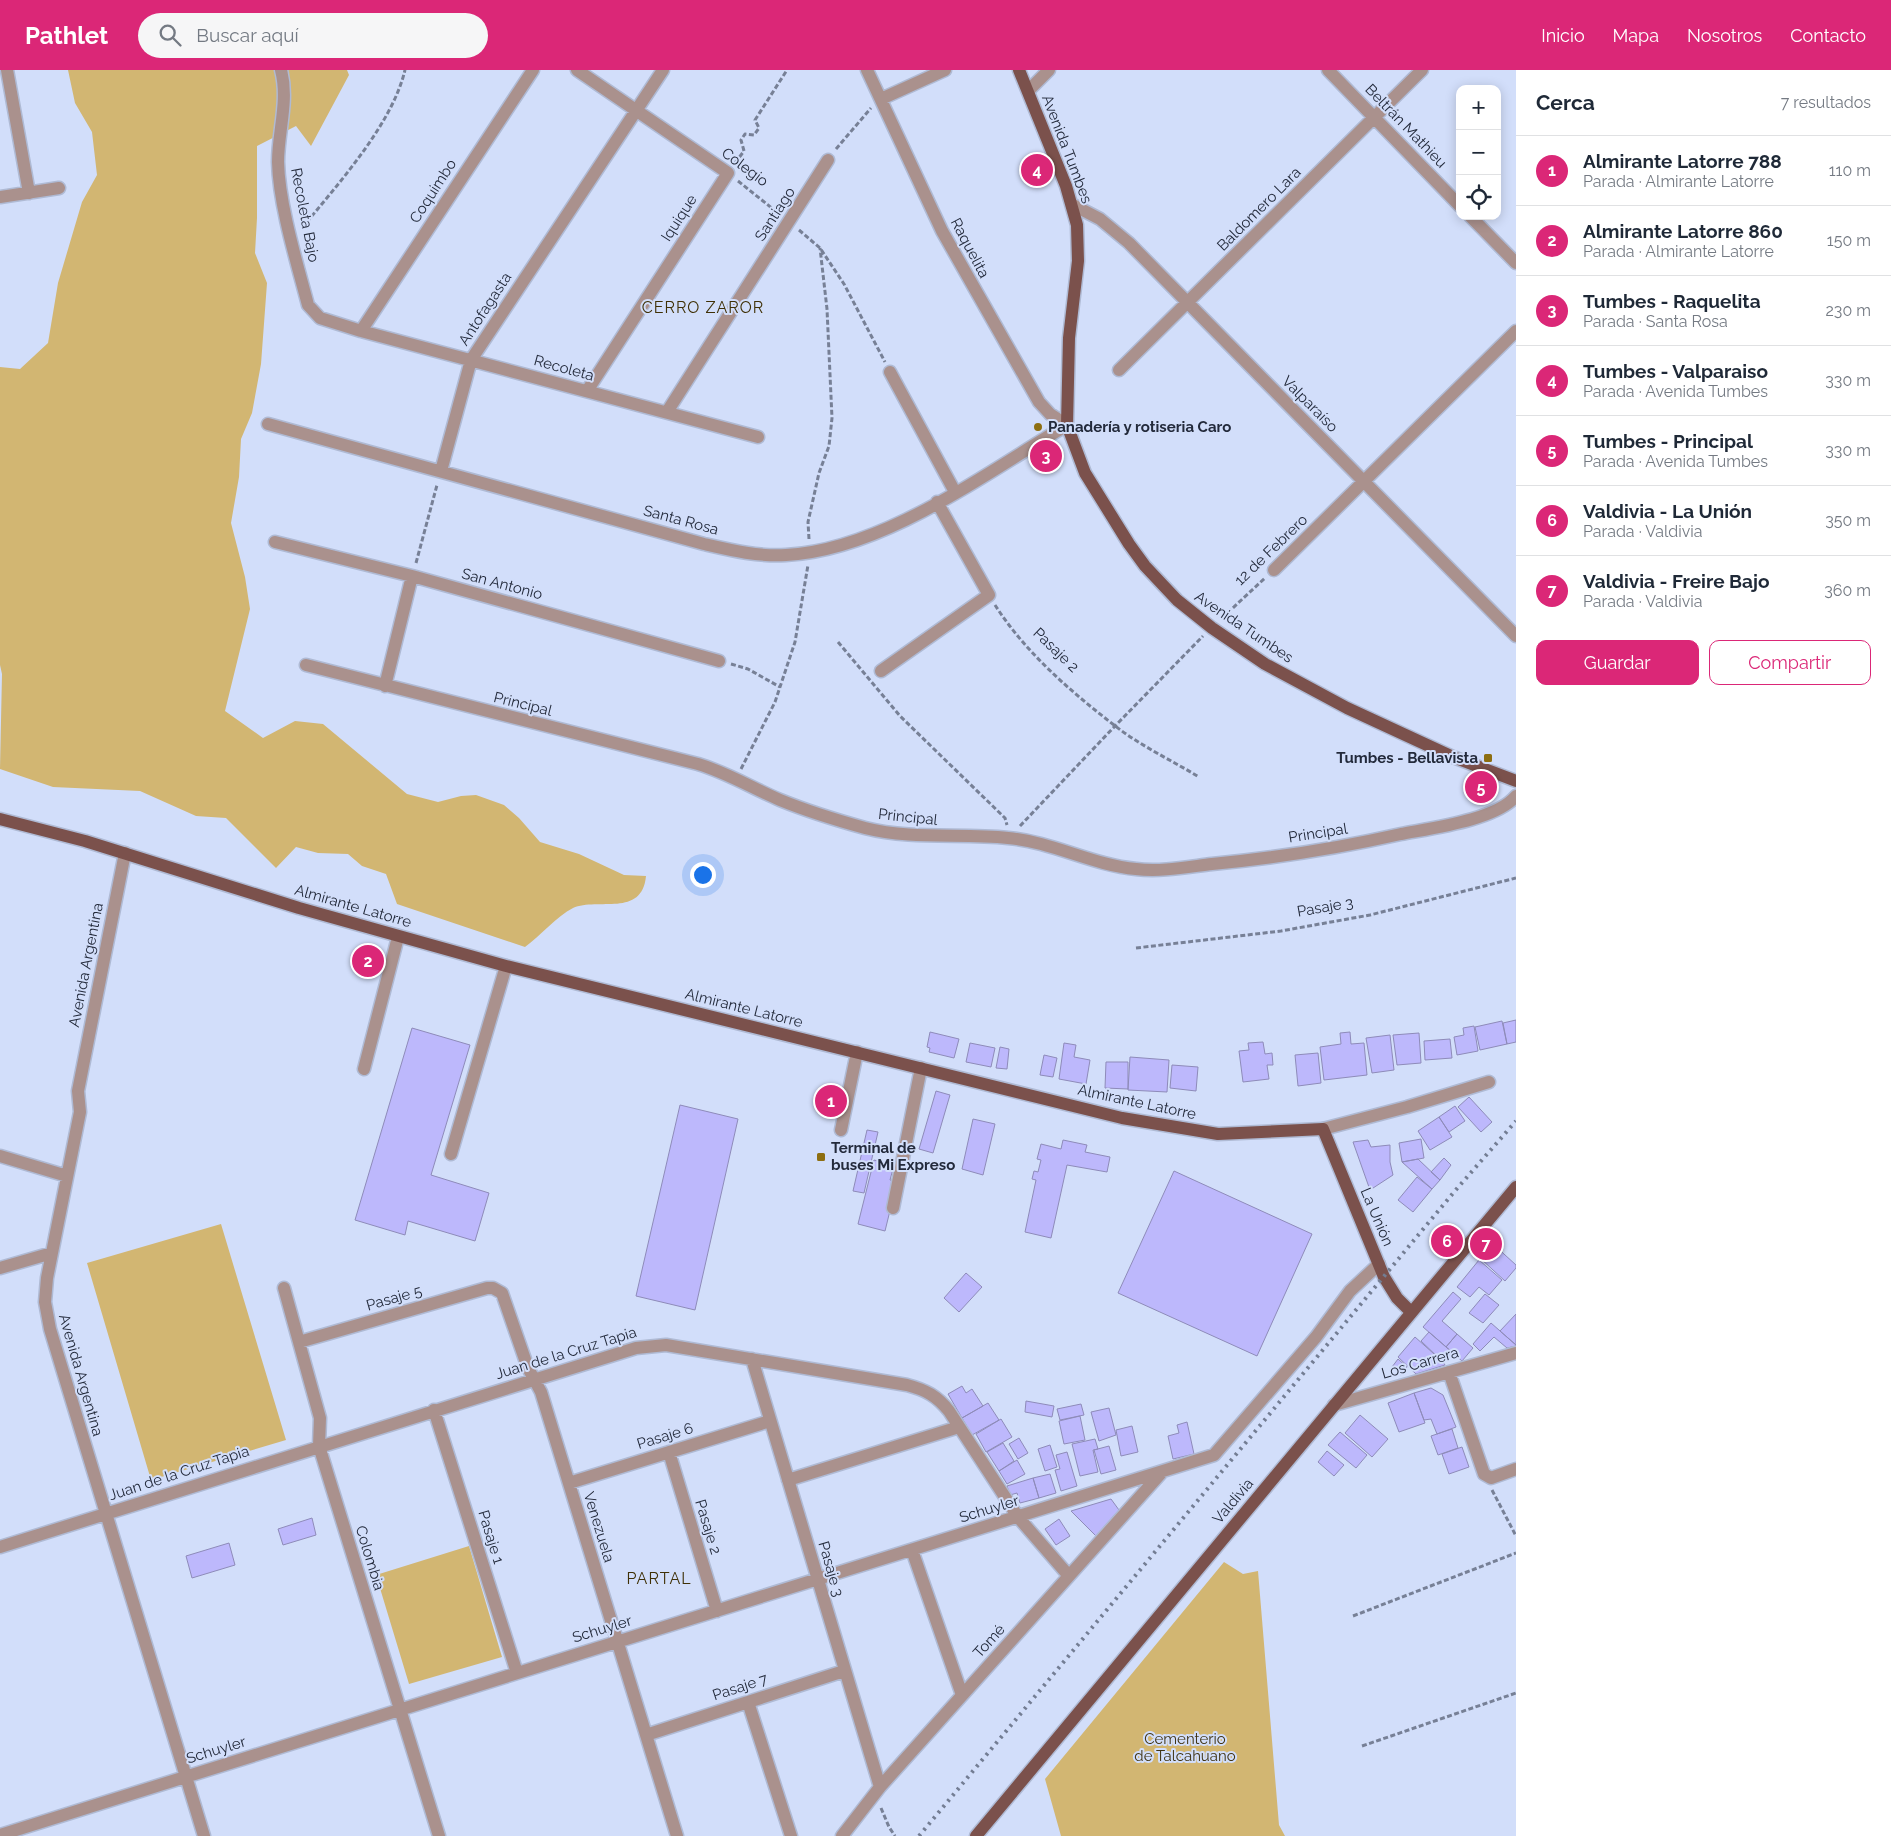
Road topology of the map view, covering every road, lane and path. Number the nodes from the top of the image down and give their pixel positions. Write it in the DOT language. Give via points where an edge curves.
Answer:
graph roads {
  1 [pos="7,70"];
  2 [pos="281,70"];
  3 [pos="405,70"];
  4 [pos="533,70"];
  5 [pos="578,70"];
  6 [pos="662,70"];
  7 [pos="787,70"];
  8 [pos="867,70"];
  9 [pos="945,70"];
  10 [pos="1019,70"];
  11 [pos="1050,70"];
  12 [pos="1328,70"];
  13 [pos="1422,70"];
  14 [pos="1028,91"];
  15 [pos="881,99"];
  16 [pos="636,109"];
  17 [pos="1374,117"];
  18 [pos="828,160"];
  19 [pos="728,173"];
  20 [pos="59,188"];
  21 [pos="29,193"];
  22 [pos="0,197"];
  23 [pos="1456,202"];
  24 [pos="1073,206"];
  25 [pos="1474,220"];
  26 [pos="789,222"];
  27 [pos="292,240"];
  28 [pos="820,248"];
  29 [pos="1516,263"];
  30 [pos="1187,302"];
  31 [pos="361,331"];
  32 [pos="1516,331"];
  33 [pos="471,360"];
  34 [pos="1118,370"];
  35 [pos="890,372"];
  36 [pos="586,391"];
  37 [pos="667,412"];
  38 [pos="268,424"];
  39 [pos="1067,425"];
  40 [pos="758,437"];
  41 [pos="441,471"];
  42 [pos="1364,482"];
  43 [pos="955,492"];
  44 [pos="937,502"];
  45 [pos="275,542"];
  46 [pos="810,553"];
  47 [pos="1274,570"];
  48 [pos="412,576"];
  49 [pos="989,595"];
  50 [pos="1212,628"];
  51 [pos="1516,636"];
  52 [pos="838,642"];
  53 [pos="719,661"];
  54 [pos="306,666"];
  55 [pos="881,671"];
  56 [pos="385,686"];
  57 [pos="780,687"];
  58 [pos="1115,726"];
  59 [pos="1199,777"];
  60 [pos="736,778"];
  61 [pos="1516,781"];
  62 [pos="1516,796"];
  63 [pos="0,819"];
  64 [pos="1010,838"];
  65 [pos="125,853"];
  66 [pos="1516,878"];
  67 [pos="398,936"];
  68 [pos="1136,948"];
  69 [pos="506,966"];
  70 [pos="857,1052"];
  71 [pos="921,1068"];
  72 [pos="364,1069"];
  73 [pos="1489,1082"];
  74 [pos="1323,1129"];
  75 [pos="841,1130"];
  76 [pos="451,1154"];
  77 [pos="0,1156"];
  78 [pos="67,1176"];
  79 [pos="1516,1187"];
  80 [pos="893,1208"];
  81 [pos="52,1253"];
  82 [pos="1379,1264"];
  83 [pos="0,1268"];
  84 [pos="284,1288"];
  85 [pos="498,1290"];
  86 [pos="1411,1312"];
  87 [pos="299,1342"];
  88 [pos="1516,1352"];
  89 [pos="752,1359"];
  90 [pos="1449,1372"];
  91 [pos="534,1379"];
  92 [pos="1334,1405"];
  93 [pos="434,1410"];
  94 [pos="770,1421"];
  95 [pos="959,1427"];
  96 [pos="319,1446"];
  97 [pos="669,1452"];
  98 [pos="1516,1469"];
  99 [pos="1163,1471"];
  100 [pos="1487,1477"];
  101 [pos="788,1480"];
  102 [pos="569,1483"];
  103 [pos="105,1514"];
  104 [pos="1018,1517"];
  105 [pos="1516,1536"];
  106 [pos="0,1547"];
  107 [pos="912,1550"];
  108 [pos="1516,1553"];
  109 [pos="1069,1576"];
  110 [pos="817,1580"];
  111 [pos="717,1611"];
  112 [pos="1354,1616"];
  113 [pos="617,1642"];
  114 [pos="844,1671"];
  115 [pos="517,1673"];
  116 [pos="1516,1693"];
  117 [pos="962,1695"];
  118 [pos="748,1702"];
  119 [pos="400,1710"];
  120 [pos="646,1735"];
  121 [pos="1362,1746"];
  122 [pos="187,1776"];
  123 [pos="880,1787"];
  124 [pos="0,1835"];
  125 [pos="204,1836"];
  126 [pos="439,1836"];
  127 [pos="677,1836"];
  128 [pos="791,1836"];
  129 [pos="842,1836"];
  130 [pos="895,1836"];
  131 [pos="976,1836"];
  1 -- 21 [label="street"];
  2 -- 27 [label="street, Recoleta Bajo" via="285,93 278,162"];
  3 -- 27 [label="path" via="386,114 370,140"];
  4 -- 31 [label="street, Coquimbo"];
  5 -- 16 [label="street, Colegio"];
  6 -- 16 [label="street, Antofagasta"];
  7 -- 19 [label="path" via="755,120 759,128 754,136 745,134 741,140 744,151"];
  8 -- 15 [label="street, Raquelita"];
  9 -- 15 [label="street"];
  10 -- 14 [label="main road, Avenida Tumbes"];
  11 -- 14 [label="street"];
  12 -- 17 [label="street, Beltrán Mathieu"];
  13 -- 17 [label="street, Baldomero Lara"];
  14 -- 24 [label="main road, Avenida Tumbes"];
  15 -- 18 [label="path" via="849,132"];
  15 -- 39 [label="street, Raquelita" via="965,274 1039,402"];
  16 -- 19 [label="street, Colegio"];
  16 -- 33 [label="street, Antofagasta"];
  17 -- 23 [label="street, Beltrán Mathieu"];
  17 -- 30 [label="street, Baldomero Lara"];
  18 -- 26 [label="street, Santiago"];
  19 -- 26 [label="path, Colegio"];
  19 -- 36 [label="street, Iquique"];
  20 -- 21 [label="street"];
  21 -- 22 [label="street"];
  24 -- 30 [label="street, Valparaíso" via="1087,211 1115,230"];
  24 -- 39 [label="main road, Avenida Tumbes" via="1078,261 1069,338"];
  25 -- 29 [label="street"];
  26 -- 28 [label="path, Colegio"];
  26 -- 37 [label="street, Santiago"];
  27 -- 31 [label="street, Recoleta Bajo" via="310,309 320,318"];
  28 -- 35 [label="path, Colegio" via="844,284"];
  28 -- 46 [label="path" via="827,309 832,418 829,446 818,473 808,522"];
  30 -- 34 [label="street, Baldomero Lara"];
  30 -- 42 [label="street, Valparaíso"];
  31 -- 33 [label="street, Recoleta"];
  32 -- 42 [label="street, 12 de Febrero"];
  33 -- 36 [label="street, Recoleta"];
  33 -- 41 [label="street, Antofagasta"];
  35 -- 43 [label="street"];
  36 -- 37 [label="street, Recoleta"];
  37 -- 40 [label="street, Recoleta"];
  38 -- 41 [label="street, Santa Rosa"];
  39 -- 43 [label="street, Santa Rosa"];
  39 -- 50 [label="main road, Avenida Tumbes" via="1085,473 1129,544 1163,586"];
  41 -- 46 [label="street, Santa Rosa" via="713,546 784,556"];
  41 -- 48 [label="path"];
  42 -- 47 [label="street, 12 de Febrero"];
  42 -- 51 [label="street, Valparaíso"];
  43 -- 44 [label="street, Santa Rosa"];
  44 -- 46 [label="street, Santa Rosa" via="858,540"];
  44 -- 49 [label="street"];
  45 -- 48 [label="street, San Antonio"];
  46 -- 57 [label="path" via="795,642"];
  47 -- 50 [label="path, 12 de Febrero"];
  48 -- 53 [label="street, San Antonio"];
  48 -- 56 [label="street"];
  49 -- 55 [label="street"];
  49 -- 58 [label="path, Pasaje 2" via="1015,633 1041,661"];
  50 -- 58 [label="path, 12 de Febrero"];
  50 -- 61 [label="main road, Avenida Tumbes" via="1265,664 1347,708 1453,757"];
  52 -- 64 [label="path" via="907,722 1005,818"];
  53 -- 57 [label="path" via="748,669"];
  54 -- 56 [label="street, Principal"];
  56 -- 60 [label="street, Principal" via="698,764"];
  57 -- 60 [label="path"];
  58 -- 59 [label="path, Pasaje 2"];
  58 -- 64 [label="path, 12 de Febrero"];
  60 -- 64 [label="street, Principal" via="779,800 866,828 930,837"];
  62 -- 64 [label="street, Principal" via="1506,805 1478,816 1379,839 1247,861 1164,869 1126,868 1047,844"];
  63 -- 65 [label="main road, Almirante Latorre"];
  65 -- 67 [label="main road, Almirante Latorre"];
  65 -- 78 [label="street, Avenida Argentina" via="78,1091 80,1112"];
  66 -- 68 [label="path, Pasaje 3" via="1370,915 1280,931"];
  67 -- 69 [label="main road, Almirante Latorre"];
  67 -- 72 [label="street"];
  69 -- 70 [label="main road, Almirante Latorre"];
  69 -- 76 [label="street"];
  70 -- 71 [label="main road, Almirante Latorre"];
  70 -- 75 [label="street"];
  71 -- 74 [label="main road, Almirante Latorre" via="1122,1118 1186,1130 1240,1135"];
  71 -- 80 [label="street"];
  73 -- 74 [label="street, Almirante Latorre"];
  74 -- 82 [label="main road, La Unión"];
  77 -- 78 [label="street"];
  78 -- 81 [label="street, Avenida Argentina"];
  79 -- 86 [label="main road, Valdivia"];
  81 -- 83 [label="street"];
  81 -- 103 [label="street, Avenida Argentina" via="46,1290 47,1316"];
  82 -- 86 [label="main road, La Unión" via="1390,1288"];
  82 -- 99 [label="street, Schuyler" via="1350,1291 1316,1337 1214,1455"];
  84 -- 87 [label="street, Colombia"];
  85 -- 87 [label="street, Pasaje 5" via="487,1288"];
  85 -- 91 [label="street, Venezuela" via="505,1298"];
  86 -- 92 [label="main road, Valdivia"];
  87 -- 96 [label="street, Colombia" via="320,1418"];
  88 -- 90 [label="street, Los Carrera"];
  89 -- 91 [label="street, Juan de la Cruz Tapia" via="656,1345"];
  89 -- 94 [label="street, Pasaje 3"];
  89 -- 95 [label="street, Juan de la Cruz Tapia" via="926,1390 942,1403"];
  90 -- 92 [label="street, Los Carrera"];
  90 -- 100 [label="street" via="1482,1471"];
  91 -- 93 [label="street, Juan de la Cruz Tapia"];
  91 -- 102 [label="street, Venezuela"];
  92 -- 131 [label="main road, Valdivia"];
  93 -- 96 [label="street, Juan de la Cruz Tapia"];
  93 -- 115 [label="street, Pasaje 1"];
  94 -- 97 [label="street, Pasaje 6"];
  94 -- 101 [label="street, Pasaje 3"];
  95 -- 101 [label="street"];
  95 -- 104 [label="street, Juan de la Cruz Tapia"];
  96 -- 103 [label="street, Juan de la Cruz Tapia"];
  96 -- 119 [label="street, Colombia"];
  97 -- 102 [label="street, Pasaje 6"];
  97 -- 111 [label="street, Pasaje 2"];
  98 -- 100 [label="street"];
  99 -- 104 [label="street, Schuyler"];
  99 -- 109 [label="street, Tomé"];
  100 -- 105 [label="path"];
  101 -- 110 [label="street, Pasaje 3"];
  102 -- 113 [label="street, Venezuela"];
  103 -- 106 [label="street, Juan de la Cruz Tapia"];
  103 -- 122 [label="street, Avenida Argentina"];
  104 -- 107 [label="street, Schuyler"];
  104 -- 109 [label="street, Juan de la Cruz Tapia"];
  107 -- 110 [label="street, Schuyler"];
  107 -- 117 [label="street"];
  108 -- 112 [label="path"];
  109 -- 117 [label="street, Tomé"];
  110 -- 111 [label="street, Schuyler"];
  110 -- 114 [label="street, Pasaje 3"];
  111 -- 113 [label="street, Schuyler"];
  113 -- 115 [label="street, Schuyler"];
  113 -- 120 [label="street, Venezuela"];
  114 -- 118 [label="street, Pasaje 7"];
  114 -- 123 [label="street, Pasaje 3"];
  115 -- 119 [label="street, Schuyler"];
  116 -- 121 [label="path"];
  117 -- 123 [label="street, Tomé"];
  118 -- 120 [label="street, Pasaje 7"];
  118 -- 128 [label="street"];
  119 -- 122 [label="street, Schuyler"];
  119 -- 126 [label="street, Colombia"];
  120 -- 127 [label="street, Venezuela"];
  122 -- 124 [label="street, Schuyler"];
  122 -- 125 [label="street, Avenida Argentina"];
  123 -- 129 [label="street, Tomé"];
  123 -- 130 [label="path" via="879,1801"];
}
